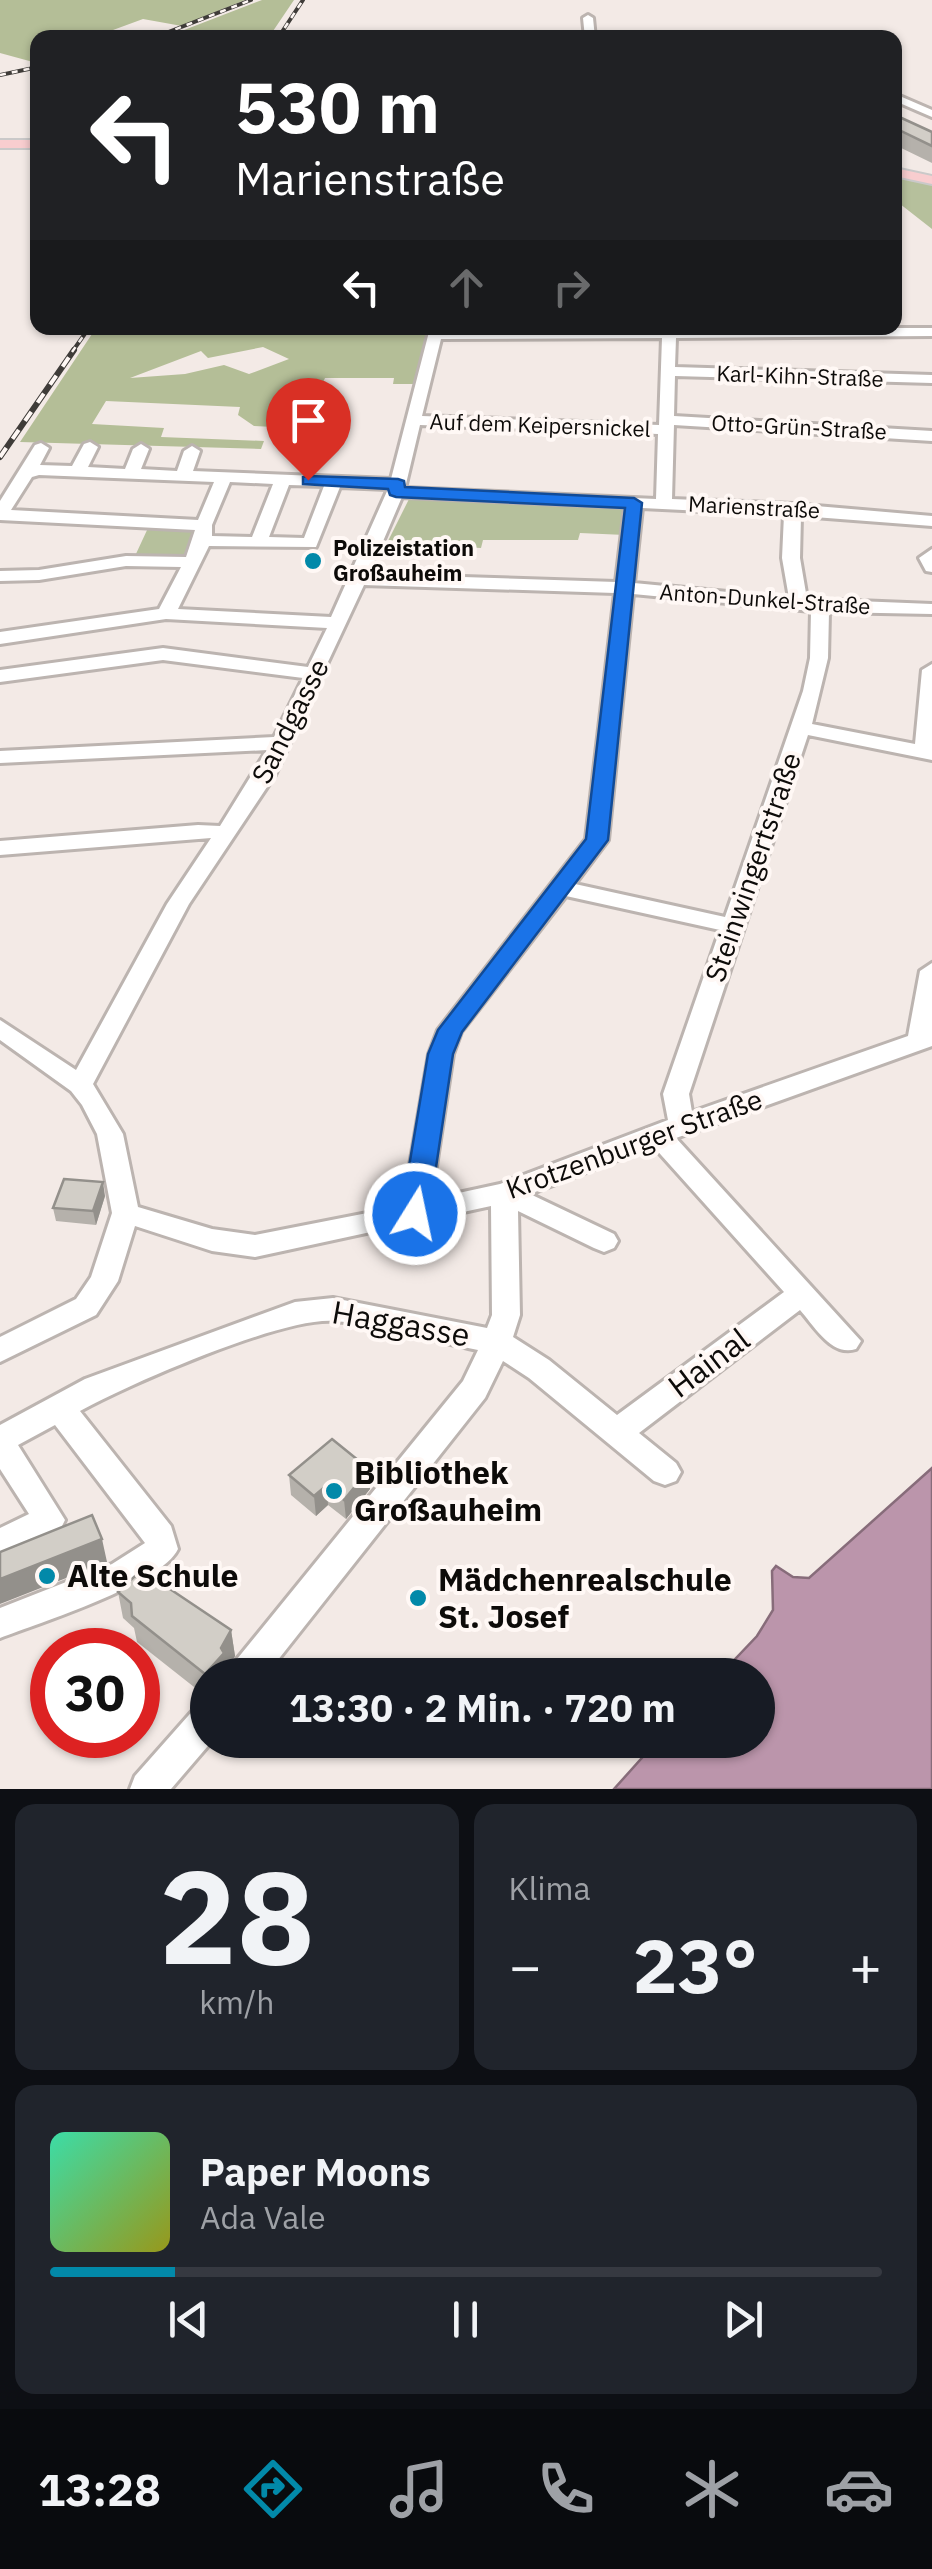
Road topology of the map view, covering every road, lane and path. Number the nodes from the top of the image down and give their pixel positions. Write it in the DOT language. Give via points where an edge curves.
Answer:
graph roads {
  1 [pos="588,18"];
  2 [pos="589,30"];
  3 [pos="902,99"];
  4 [pos="932,114"];
  5 [pos="902,174"];
  6 [pos="932,180"];
  7 [pos="902,332"];
  8 [pos="932,332"];
  9 [pos="435,335"];
  10 [pos="669,335"];
  11 [pos="668,371"];
  12 [pos="932,380"];
  13 [pos="414,420"];
  14 [pos="666,425"];
  15 [pos="932,436"];
  16 [pos="90,447"];
  17 [pos="41,448"];
  18 [pos="141,449"];
  19 [pos="192,451"];
  20 [pos="78,471"];
  21 [pos="28,472"];
  22 [pos="131,474"];
  23 [pos="183,476"];
  24 [pos="224,478"];
  25 [pos="283,480"];
  26 [pos="334,482"];
  27 [pos="397,488"];
  28 [pos="634,503"];
  29 [pos="664,503"];
  30 [pos="794,509"];
  31 [pos="0,515"];
  32 [pos="932,521"];
  33 [pos="204,533"];
  34 [pos="258,543"];
  35 [pos="932,554"];
  36 [pos="190,562"];
  37 [pos="932,567"];
  38 [pos="0,576"];
  39 [pos="358,579"];
  40 [pos="625,588"];
  41 [pos="810,605"];
  42 [pos="932,609"];
  43 [pos="166,614"];
  44 [pos="338,622"];
  45 [pos="0,638"];
  46 [pos="932,670"];
  47 [pos="315,674"];
  48 [pos="0,676"];
  49 [pos="801,728"];
  50 [pos="282,743"];
  51 [pos="928,753"];
  52 [pos="0,757"];
  53 [pos="229,832"];
  54 [pos="0,848"];
  55 [pos="561,888"];
  56 [pos="733,926"];
  57 [pos="932,971"];
  58 [pos="0,1028"];
  59 [pos="926,1039"];
  60 [pos="80,1085"];
  61 [pos="669,1129"];
  62 [pos="504,1194"];
  63 [pos="126,1212"];
  64 [pos="415,1214"];
  65 [pos="604,1240"];
  66 [pos="801,1294"];
  67 [pos="846,1340"];
  68 [pos="498,1342"];
  69 [pos="0,1350"];
  70 [pos="58,1406"];
  71 [pos="617,1432"];
  72 [pos="0,1443"];
  73 [pos="665,1472"];
  74 [pos="0,1543"];
  75 [pos="0,1623"];
  76 [pos="259,1658"];
  77 [pos="190,1740"];
  78 [pos="148,1789"];
  1 -- 2 [label="street"];
  3 -- 4 [label="street"];
  5 -- 6 [label="main road"];
  7 -- 8 [label="street"];
  9 -- 13 [label="street, Sandgasse"];
  10 -- 11 [label="street"];
  11 -- 12 [label="street, Karl-Kihn-Straße"];
  11 -- 14 [label="street"];
  13 -- 14 [label="street, Auf dem Keipersnickel"];
  13 -- 27 [label="street, Sandgasse"];
  14 -- 15 [label="street, Otto-Grün-Straße"];
  14 -- 29 [label="street"];
  16 -- 20 [label="street"];
  17 -- 21 [label="street"];
  18 -- 22 [label="street"];
  19 -- 23 [label="street"];
  20 -- 21 [label="street, Marienstraße"];
  20 -- 22 [label="street, Marienstraße"];
  21 -- 31 [label="street"];
  22 -- 23 [label="street, Marienstraße"];
  23 -- 24 [label="street, Marienstraße"];
  24 -- 25 [label="street, Marienstraße"];
  24 -- 33 [label="street"];
  25 -- 26 [label="street, Marienstraße"];
  25 -- 34 [label="street"];
  26 -- 27 [label="street, Marienstraße"];
  26 -- 34 [label="street" via="314,541"];
  27 -- 28 [label="street, Marienstraße"];
  27 -- 39 [label="street, Sandgasse"];
  28 -- 29 [label="street, Marienstraße"];
  28 -- 40 [label="street"];
  29 -- 30 [label="street, Marienstraße"];
  30 -- 32 [label="street, Marienstraße"];
  30 -- 41 [label="street, Steinwingertstraße" via="791,558"];
  31 -- 33 [label="street"];
  33 -- 34 [label="street"];
  33 -- 36 [label="street"];
  35 -- 37 [label="street"];
  36 -- 38 [label="street" via="126,561"];
  36 -- 43 [label="street"];
  39 -- 40 [label="street, Anton-Dunkel-Straße"];
  39 -- 44 [label="street, Sandgasse"];
  40 -- 41 [label="street, Anton-Dunkel-Straße"];
  40 -- 55 [label="street" via="599,834"];
  41 -- 42 [label="street, Anton-Dunkel-Straße"];
  41 -- 49 [label="street, Steinwingertstraße" via="816,674"];
  43 -- 44 [label="street"];
  43 -- 45 [label="street"];
  44 -- 47 [label="street, Sandgasse"];
  46 -- 51 [label="street"];
  47 -- 48 [label="street" via="163,654"];
  47 -- 50 [label="street, Sandgasse"];
  49 -- 51 [label="street"];
  49 -- 56 [label="street, Steinwingertstraße"];
  50 -- 52 [label="street"];
  50 -- 53 [label="street, Sandgasse"];
  53 -- 54 [label="street"];
  53 -- 60 [label="street, Sandgasse" via="178,904"];
  55 -- 56 [label="street"];
  55 -- 64 [label="street" via="445,1040"];
  56 -- 61 [label="street, Steinwingertstraße"];
  57 -- 59 [label="street"];
  58 -- 60 [label="street"];
  59 -- 61 [label="street, Krotzenburger Straße"];
  60 -- 63 [label="street" via="110,1134"];
  61 -- 62 [label="street, Krotzenburger Straße"];
  61 -- 66 [label="street"];
  62 -- 64 [label="street, Krotzenburger Straße"];
  62 -- 65 [label="street"];
  62 -- 68 [label="street" via="508,1290"];
  63 -- 64 [label="street, Krotzenburger Straße" via="254,1246"];
  63 -- 69 [label="street" via="104,1281 86,1307"];
  66 -- 67 [label="street"];
  66 -- 71 [label="street, Hainal"];
  68 -- 70 [label="street, Haggasse" via="312,1309 250,1327"];
  68 -- 71 [label="street, Haggasse"];
  68 -- 76 [label="street" via="474,1389"];
  70 -- 72 [label="street, Haggasse"];
  70 -- 75 [label="street" via="160,1536 162,1549 124,1574"];
  71 -- 73 [label="street, Haggasse"];
  72 -- 74 [label="street" via="49,1520"];
  77 -- 78 [label="street"];
}
